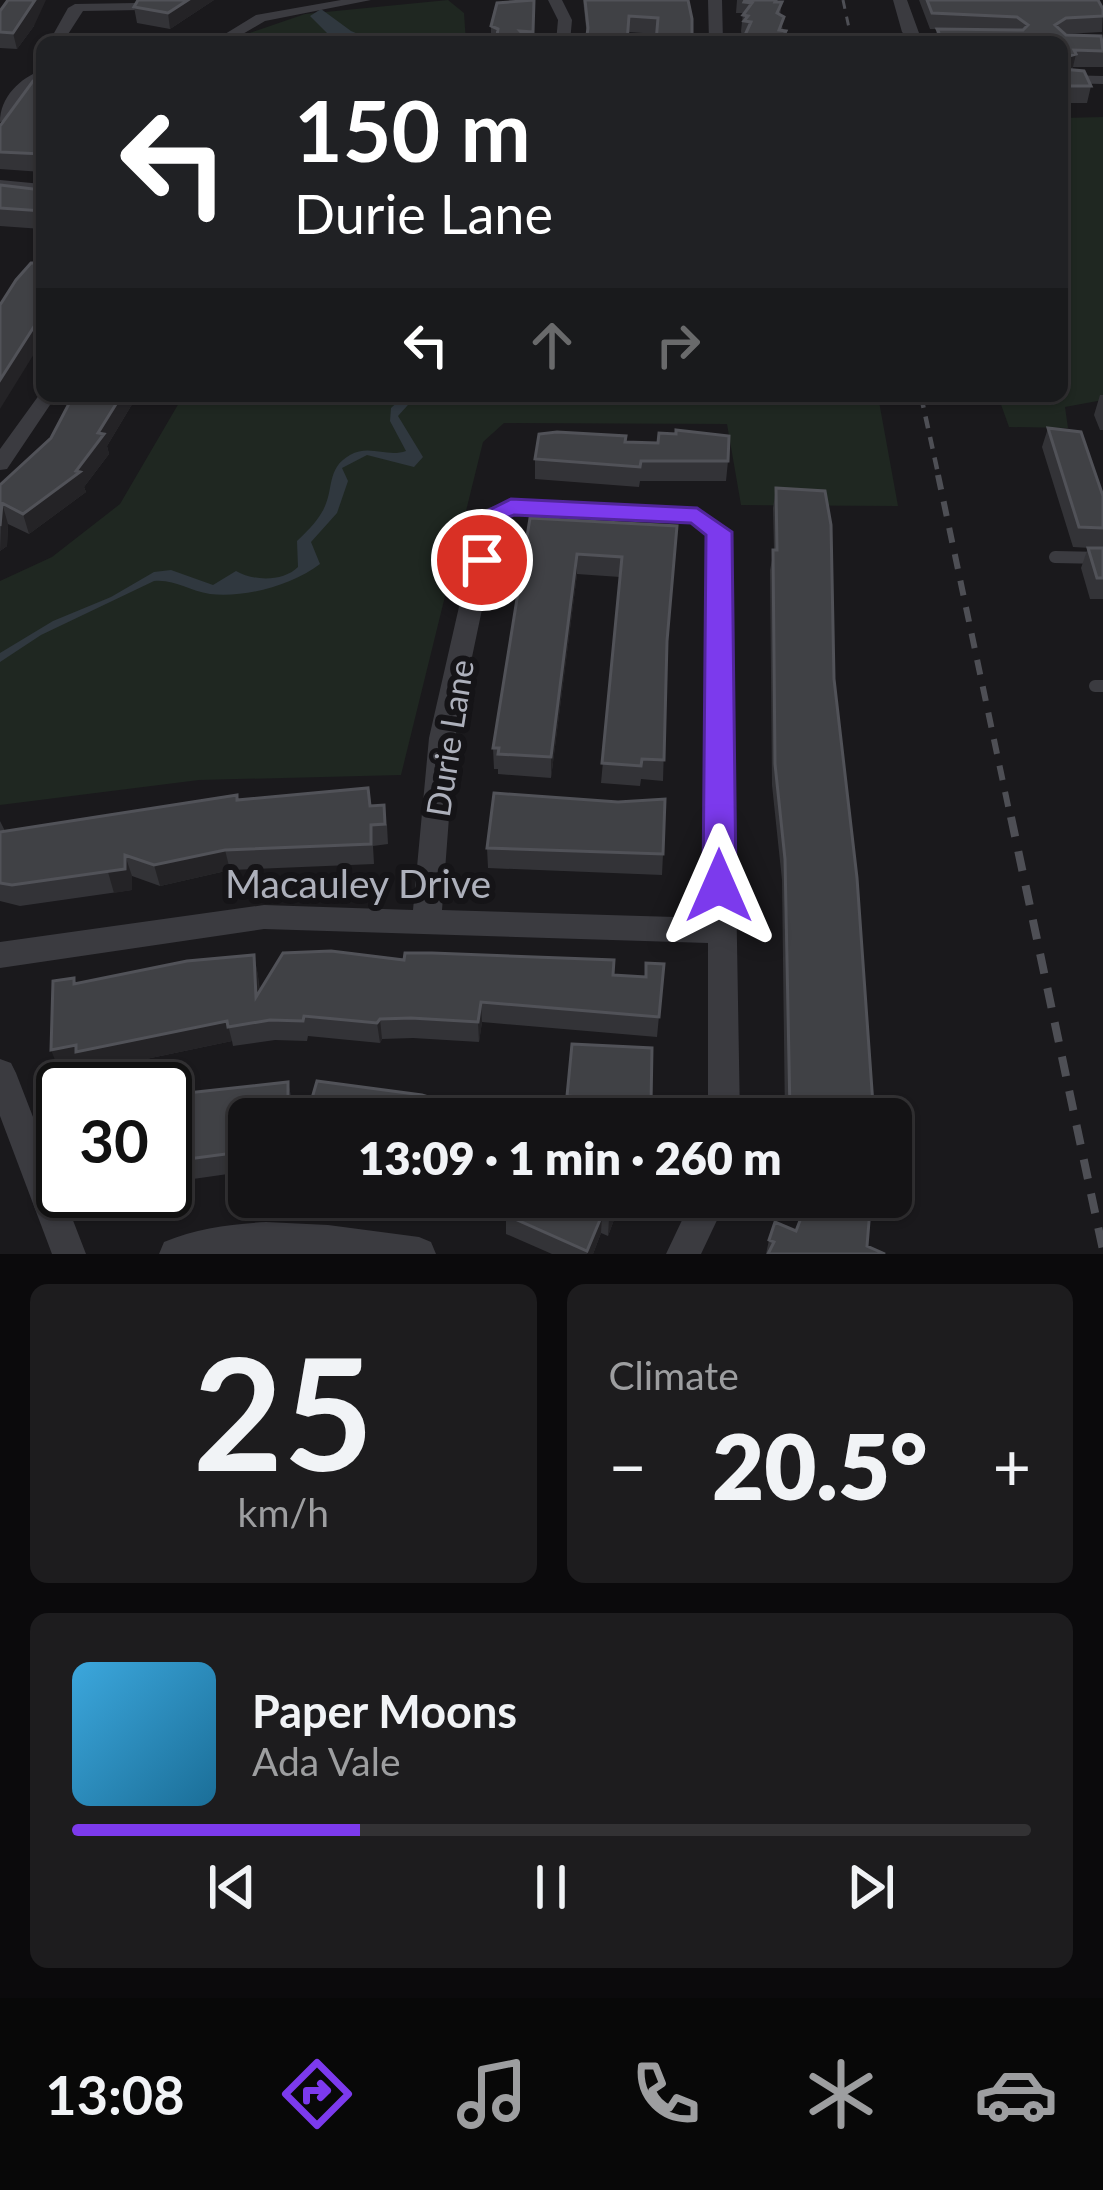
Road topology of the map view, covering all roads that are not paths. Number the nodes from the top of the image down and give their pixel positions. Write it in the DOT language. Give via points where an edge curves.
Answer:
graph roads {
  1 [pos="364,0"];
  2 [pos="555,0"];
  3 [pos="715,0"];
  4 [pos="900,0"];
  5 [pos="136,7"];
  6 [pos="59,36"];
  7 [pos="230,36"];
  8 [pos="564,36"];
  9 [pos="716,36"];
  10 [pos="914,36"];
  11 [pos="36,77"];
  12 [pos="1068,79"];
  13 [pos="1103,80"];
  14 [pos="0,117"];
  15 [pos="0,185"];
  16 [pos="36,188"];
  17 [pos="42,402"];
  18 [pos="0,464"];
  19 [pos="1055,557"];
  20 [pos="1103,558"];
  21 [pos="427,921"];
  22 [pos="719,931"];
  23 [pos="0,955"];
  24 [pos="0,1073"];
  25 [pos="723,1098"];
  26 [pos="700,1218"];
  27 [pos="69,1254"];
  28 [pos="176,1254"];
  29 [pos="419,1254"];
  30 [pos="683,1254"];
  1 -- 7 [label="street" via="261,18"];
  2 -- 8 [label="street"];
  3 -- 9 [label="street"];
  4 -- 10 [label="street"];
  5 -- 6 [label="street" via="80,7"];
  11 -- 14 [label="street"];
  12 -- 13 [label="street"];
  15 -- 16 [label="street"];
  17 -- 18 [label="street"];
  19 -- 20 [label="lane"];
  21 -- 22 [label="street, Macauley Drive"];
  21 -- 22 [label="street, Durie Lane" via="442,738 491,515 511,507 697,516 719,532"];
  21 -- 23 [label="street, Macauley Drive" via="264,917"];
  22 -- 25 [label="street, Durie Lane"];
  24 -- 27 [label="street"];
  26 -- 30 [label="street"];
  28 -- 29 [label="street" via="296,1238"];
}
